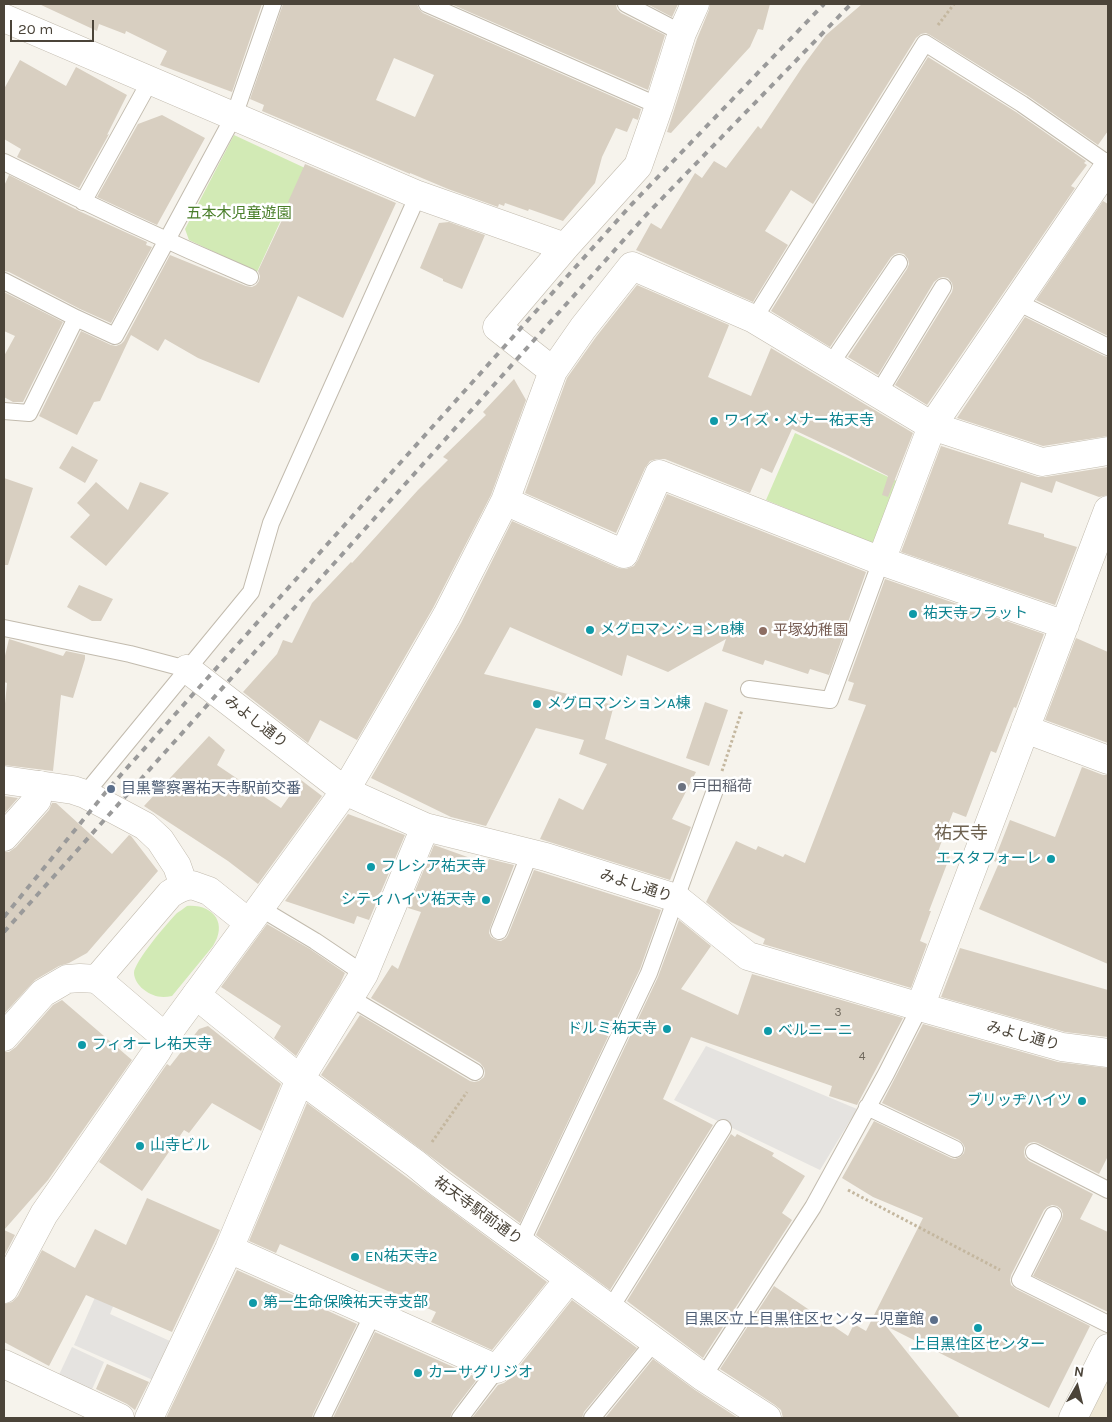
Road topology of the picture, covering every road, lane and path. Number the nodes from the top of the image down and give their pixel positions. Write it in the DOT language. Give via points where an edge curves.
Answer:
graph roads {
  1 [pos="273,4"];
  2 [pos="427,4"];
  3 [pos="626,4"];
  4 [pos="695,4"];
  5 [pos="4,18"];
  6 [pos="682,33"];
  7 [pos="150,81"];
  8 [pos="659,106"];
  9 [pos="234,116"];
  10 [pos="4,162"];
  11 [pos="1108,164"];
  12 [pos="1108,168"];
  13 [pos="418,195"];
  14 [pos="83,202"];
  15 [pos="167,241"];
  16 [pos="565,247"];
  17 [pos="899,262"];
  18 [pos="250,277"];
  19 [pos="4,281"];
  20 [pos="943,287"];
  21 [pos="1017,302"];
  22 [pos="76,318"];
  23 [pos="754,319"];
  24 [pos="1108,347"];
  25 [pos="830,365"];
  26 [pos="553,371"];
  27 [pos="878,394"];
  28 [pos="4,411"];
  29 [pos="932,426"];
  30 [pos="1108,451"];
  31 [pos="505,501"];
  32 [pos="1108,510"];
  33 [pos="881,561"];
  34 [pos="1099,562"];
  35 [pos="1065,625"];
  36 [pos="4,628"];
  37 [pos="187,669"];
  38 [pos="749,689"];
  39 [pos="1025,729"];
  40 [pos="1108,760"];
  41 [pos="4,780"];
  42 [pos="39,785"];
  43 [pos="715,790"];
  44 [pos="345,791"];
  45 [pos="85,794"];
  46 [pos="425,827"];
  47 [pos="4,837"];
  48 [pos="530,853"];
  49 [pos="184,886"];
  50 [pos="676,898"];
  51 [pos="255,916"];
  52 [pos="500,931"];
  53 [pos="364,974"];
  54 [pos="97,979"];
  55 [pos="196,995"];
  56 [pos="349,997"];
  57 [pos="920,1007"];
  58 [pos="4,1037"];
  59 [pos="165,1037"];
  60 [pos="1108,1053"];
  61 [pos="475,1072"];
  62 [pos="300,1079"];
  63 [pos="867,1107"];
  64 [pos="724,1128"];
  65 [pos="956,1150"];
  66 [pos="1034,1152"];
  67 [pos="416,1164"];
  68 [pos="828,1180"];
  69 [pos="1108,1190"];
  70 [pos="1053,1215"];
  71 [pos="521,1243"];
  72 [pos="229,1250"];
  73 [pos="568,1279"];
  74 [pos="1020,1280"];
  75 [pos="4,1288"];
  76 [pos="610,1309"];
  77 [pos="373,1314"];
  78 [pos="1108,1324"];
  79 [pos="654,1342"];
  80 [pos="1108,1348"];
  81 [pos="4,1364"];
  82 [pos="497,1369"];
  83 [pos="703,1377"];
  84 [pos="120,1418"];
  85 [pos="149,1418"];
  86 [pos="322,1418"];
  87 [pos="460,1418"];
  88 [pos="592,1418"];
  89 [pos="768,1418"];
  90 [pos="1072,1418"];
  1 -- 9 [label="lane"];
  2 -- 8 [label="lane"];
  3 -- 6 [label="lane"];
  4 -- 6 [label="street"];
  5 -- 7 [label="street"];
  6 -- 8 [label="street"];
  7 -- 9 [label="street"];
  7 -- 14 [label="lane"];
  8 -- 16 [label="street" via="638,166"];
  9 -- 13 [label="street"];
  9 -- 15 [label="lane"];
  10 -- 14 [label="lane"];
  11 -- 23 [label="lane" via="1022,104 925,43"];
  12 -- 21 [label="street"];
  13 -- 16 [label="street"];
  13 -- 37 [label="lane" via="270,523 251,592"];
  14 -- 15 [label="lane"];
  15 -- 18 [label="lane"];
  15 -- 22 [label="lane" via="115,336"];
  16 -- 26 [label="street" via="497,327"];
  17 -- 25 [label="lane"];
  19 -- 22 [label="lane"];
  20 -- 27 [label="lane"];
  21 -- 24 [label="lane"];
  21 -- 29 [label="street"];
  22 -- 28 [label="lane" via="29,413"];
  23 -- 25 [label="street"];
  23 -- 26 [label="street" via="632,266"];
  25 -- 27 [label="street"];
  26 -- 31 [label="street"];
  27 -- 29 [label="street"];
  29 -- 30 [label="street" via="1042,462"];
  29 -- 33 [label="street"];
  31 -- 33 [label="street" via="624,554 659,474"];
  31 -- 44 [label="street" via="447,615"];
  32 -- 34 [label="street"];
  33 -- 35 [label="street"];
  33 -- 38 [label="lane" via="830,700"];
  34 -- 35 [label="street"];
  35 -- 39 [label="street"];
  36 -- 37 [label="lane"];
  37 -- 44 [label="street, みよし通り"];
  37 -- 45 [label="lane"];
  38 -- 43 [label="path"];
  39 -- 40 [label="street"];
  39 -- 57 [label="street"];
  41 -- 42 [label="street"];
  42 -- 45 [label="street"];
  42 -- 47 [label="street" via="37,800"];
  43 -- 50 [label="lane"];
  44 -- 46 [label="street, みよし通り"];
  44 -- 51 [label="street"];
  45 -- 49 [label="street" via="145,826 160,840 177,866"];
  46 -- 48 [label="street, みよし通り"];
  46 -- 53 [label="street"];
  48 -- 50 [label="street, みよし通り"];
  48 -- 52 [label="lane"];
  49 -- 51 [label="street" via="192,885 209,891"];
  49 -- 54 [label="street" via="170,894"];
  50 -- 57 [label="street, みよし通り" via="748,956"];
  50 -- 71 [label="lane" via="648,973"];
  51 -- 53 [label="lane" via="315,941"];
  51 -- 55 [label="street"];
  53 -- 56 [label="street"];
  54 -- 58 [label="street" via="66,979 43,993"];
  54 -- 59 [label="street"];
  55 -- 59 [label="street"];
  55 -- 62 [label="street, 祐天寺駅前通り"];
  56 -- 61 [label="lane"];
  56 -- 62 [label="street"];
  57 -- 60 [label="street, みよし通り" via="1062,1047"];
  57 -- 63 [label="lane"];
  59 -- 75 [label="street" via="44,1214"];
  61 -- 67 [label="path" via="479,1075"];
  62 -- 67 [label="street, 祐天寺駅前通り"];
  62 -- 72 [label="street"];
  63 -- 65 [label="lane"];
  63 -- 68 [label="lane"];
  64 -- 76 [label="lane"];
  66 -- 69 [label="lane"];
  67 -- 71 [label="street, 祐天寺駅前通り"];
  68 -- 74 [label="path"];
  68 -- 83 [label="lane"];
  70 -- 74 [label="lane"];
  71 -- 73 [label="street, 祐天寺駅前通り"];
  72 -- 77 [label="street"];
  72 -- 85 [label="street"];
  73 -- 76 [label="street, 祐天寺駅前通り"];
  73 -- 82 [label="street"];
  74 -- 78 [label="lane"];
  76 -- 79 [label="street, 祐天寺駅前通り"];
  77 -- 82 [label="street"];
  77 -- 86 [label="lane"];
  79 -- 83 [label="street, 祐天寺駅前通り"];
  79 -- 88 [label="lane"];
  80 -- 90 [label="street"];
  81 -- 84 [label="street"];
  82 -- 87 [label="lane"];
  83 -- 89 [label="street, 祐天寺駅前通り"];
}
